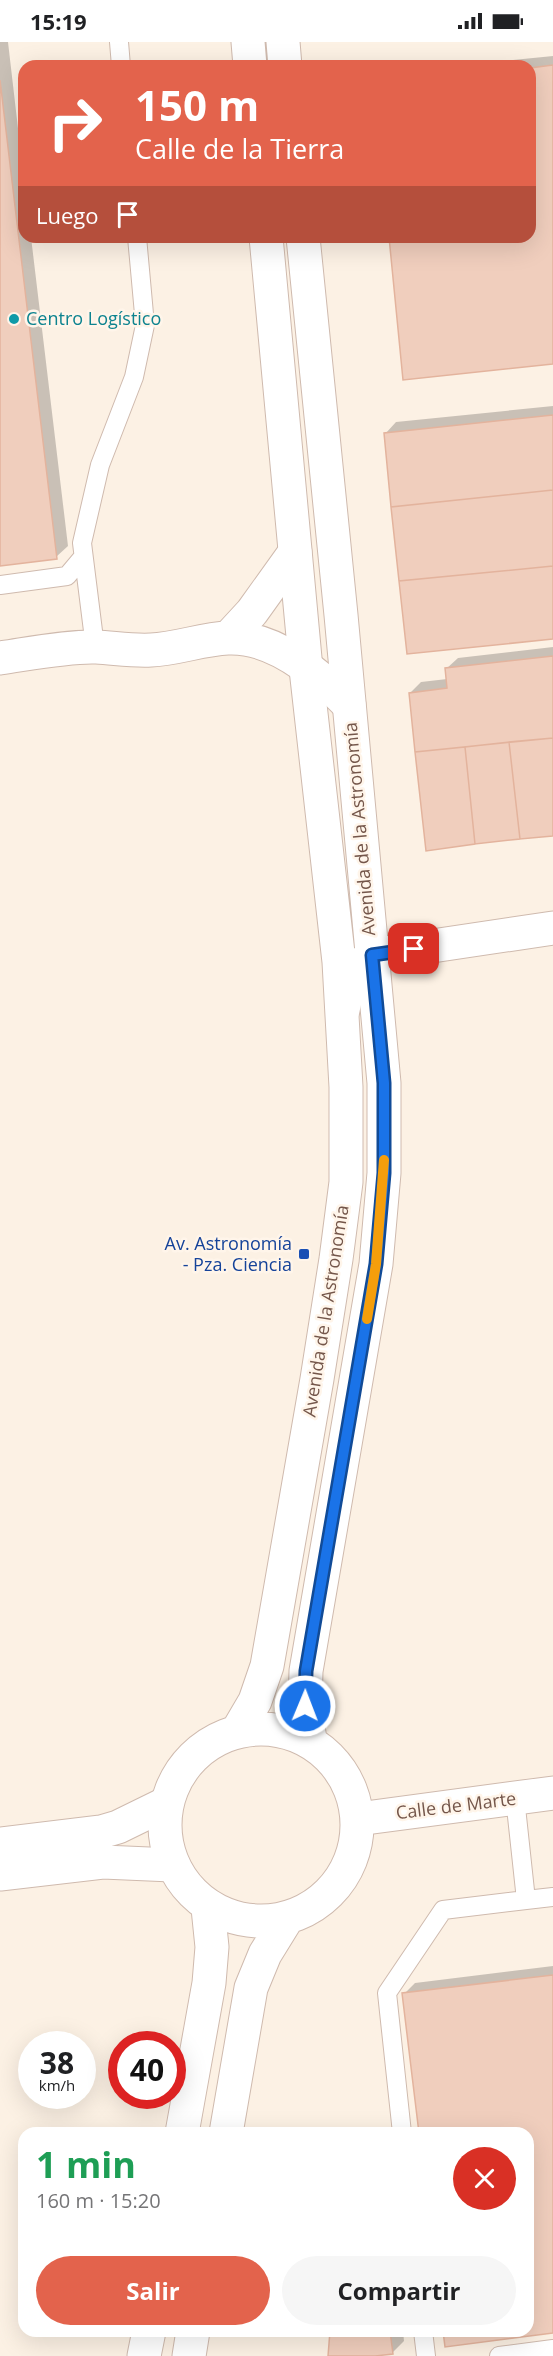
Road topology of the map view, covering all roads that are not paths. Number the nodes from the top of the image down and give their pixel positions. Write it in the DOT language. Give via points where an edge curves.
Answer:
graph roads {
  1 [pos="119,42"];
  2 [pos="248,42"];
  3 [pos="283,42"];
  4 [pos="121,60"];
  5 [pos="250,60"];
  6 [pos="284,60"];
  7 [pos="138,243"];
  8 [pos="267,243"];
  9 [pos="304,243"];
  10 [pos="295,552"];
  11 [pos="83,557"];
  12 [pos="0,585"];
  13 [pos="228,638"];
  14 [pos="95,647"];
  15 [pos="0,658"];
  16 [pos="306,669"];
  17 [pos="349,705"];
  18 [pos="328,873"];
  19 [pos="553,928"];
  20 [pos="372,955"];
  21 [pos="343,1011"];
  22 [pos="238,1730"];
  23 [pos="310,1740"];
  24 [pos="553,1793"];
  25 [pos="515,1798"];
  26 [pos="165,1804"];
  27 [pos="358,1819"];
  28 [pos="0,1844"];
  29 [pos="172,1865"];
  30 [pos="0,1874"];
  31 [pos="553,1897"];
  32 [pos="526,1900"];
  33 [pos="208,1908"];
  34 [pos="286,1920"];
  35 [pos="183,2127"];
  36 [pos="227,2127"];
  37 [pos="401,2127"];
  38 [pos="148,2337"];
  39 [pos="192,2337"];
  40 [pos="424,2337"];
  41 [pos="553,2349"];
  42 [pos="144,2356"];
  43 [pos="189,2356"];
  44 [pos="426,2356"];
  45 [pos="499,2356"];
  1 -- 4 [label="lane"];
  2 -- 5 [label="street"];
  3 -- 6 [label="street"];
  7 -- 11 [label="lane" via="145,325 134,377 100,465 82,543"];
  8 -- 10 [label="street, Avenida de la Astronomía"];
  9 -- 17 [label="street, Avenida de la Astronomía"];
  10 -- 13 [label="street"];
  10 -- 16 [label="street, Avenida de la Astronomía"];
  11 -- 12 [label="lane" via="67,576"];
  11 -- 14 [label="lane"];
  13 -- 14 [label="street" via="166,649 128,651"];
  13 -- 16 [label="street" via="250,639 273,647"];
  14 -- 15 [label="street"];
  16 -- 17 [label="street" via="329,684"];
  16 -- 18 [label="street, Avenida de la Astronomía"];
  17 -- 20 [label="street, Avenida de la Astronomía"];
  18 -- 20 [label="street" via="346,932 356,945"];
  18 -- 21 [label="street, Avenida de la Astronomía"];
  19 -- 20 [label="street"];
  20 -- 21 [label="street" via="357,966"];
  20 -- 23 [label="street, Avenida de la Astronomía" via="384,1083 384,1173 376,1264 306,1671 305,1706"];
  21 -- 22 [label="street, Avenida de la Astronomía" via="346,1182 336,1259 267,1666 255,1701"];
  22 -- 23 [label="street" via="275,1728"];
  22 -- 26 [label="street" via="194,1754"];
  23 -- 27 [label="street" via="342,1770"];
  24 -- 25 [label="street, Calle de Marte"];
  25 -- 27 [label="street, Calle de Marte"];
  25 -- 32 [label="lane"];
  26 -- 28 [label="street" via="101,1832"];
  26 -- 29 [label="street" via="164,1838"];
  27 -- 34 [label="street" via="350,1866 325,1899"];
  29 -- 30 [label="street" via="103,1862"];
  29 -- 33 [label="street" via="180,1881"];
  31 -- 32 [label="lane"];
  32 -- 37 [label="lane" via="443,1910 387,1993"];
  33 -- 34 [label="street" via="245,1922"];
  33 -- 35 [label="street" via="212,1947 209,1983"];
  34 -- 36 [label="street" via="265,1954 251,1988"];
  38 -- 42 [label="street"];
  39 -- 43 [label="street"];
  40 -- 44 [label="lane"];
  41 -- 45 [label="lane"];
}
